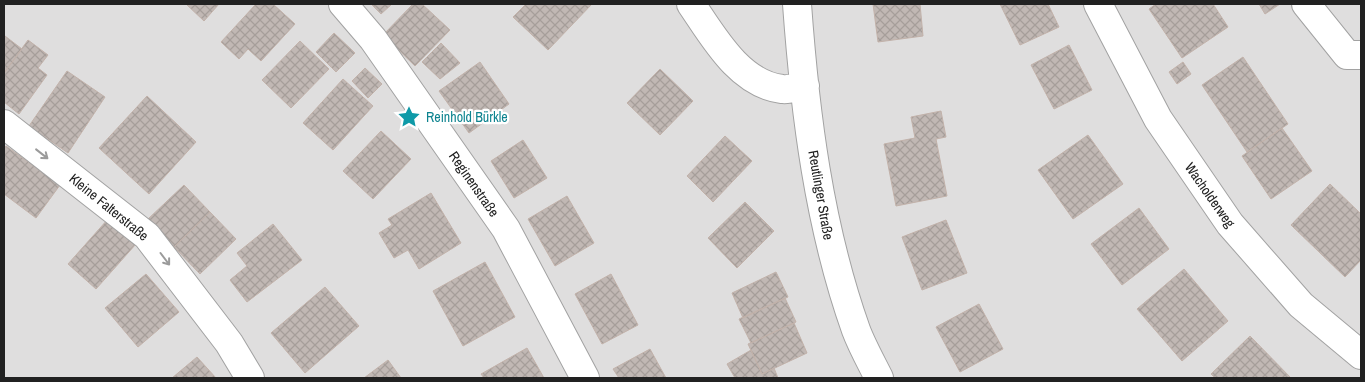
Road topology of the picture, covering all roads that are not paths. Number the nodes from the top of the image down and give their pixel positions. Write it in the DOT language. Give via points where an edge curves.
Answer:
graph roads {
  1 [pos="343,4"];
  2 [pos="690,4"];
  3 [pos="797,4"];
  4 [pos="1098,4"];
  5 [pos="1306,4"];
  6 [pos="1361,55"];
  7 [pos="805,86"];
  8 [pos="4,124"];
  9 [pos="1361,355"];
  10 [pos="250,378"];
  11 [pos="585,378"];
  12 [pos="879,378"];
  1 -- 11 [label="street, Reginenstraße" via="373,39 506,229"];
  2 -- 7 [label="street" via="728,58 757,81 782,89"];
  3 -- 7 [label="street, Reutlinger Straße"];
  4 -- 9 [label="street, Wacholderweg" via="1158,120 1230,224 1300,305"];
  5 -- 6 [label="street" via="1348,55"];
  7 -- 12 [label="street, Reutlinger Straße" via="814,161 831,251 856,332"];
  8 -- 10 [label="street, Kleine Falterstraße, one-way" via="147,236 229,343"];
}
